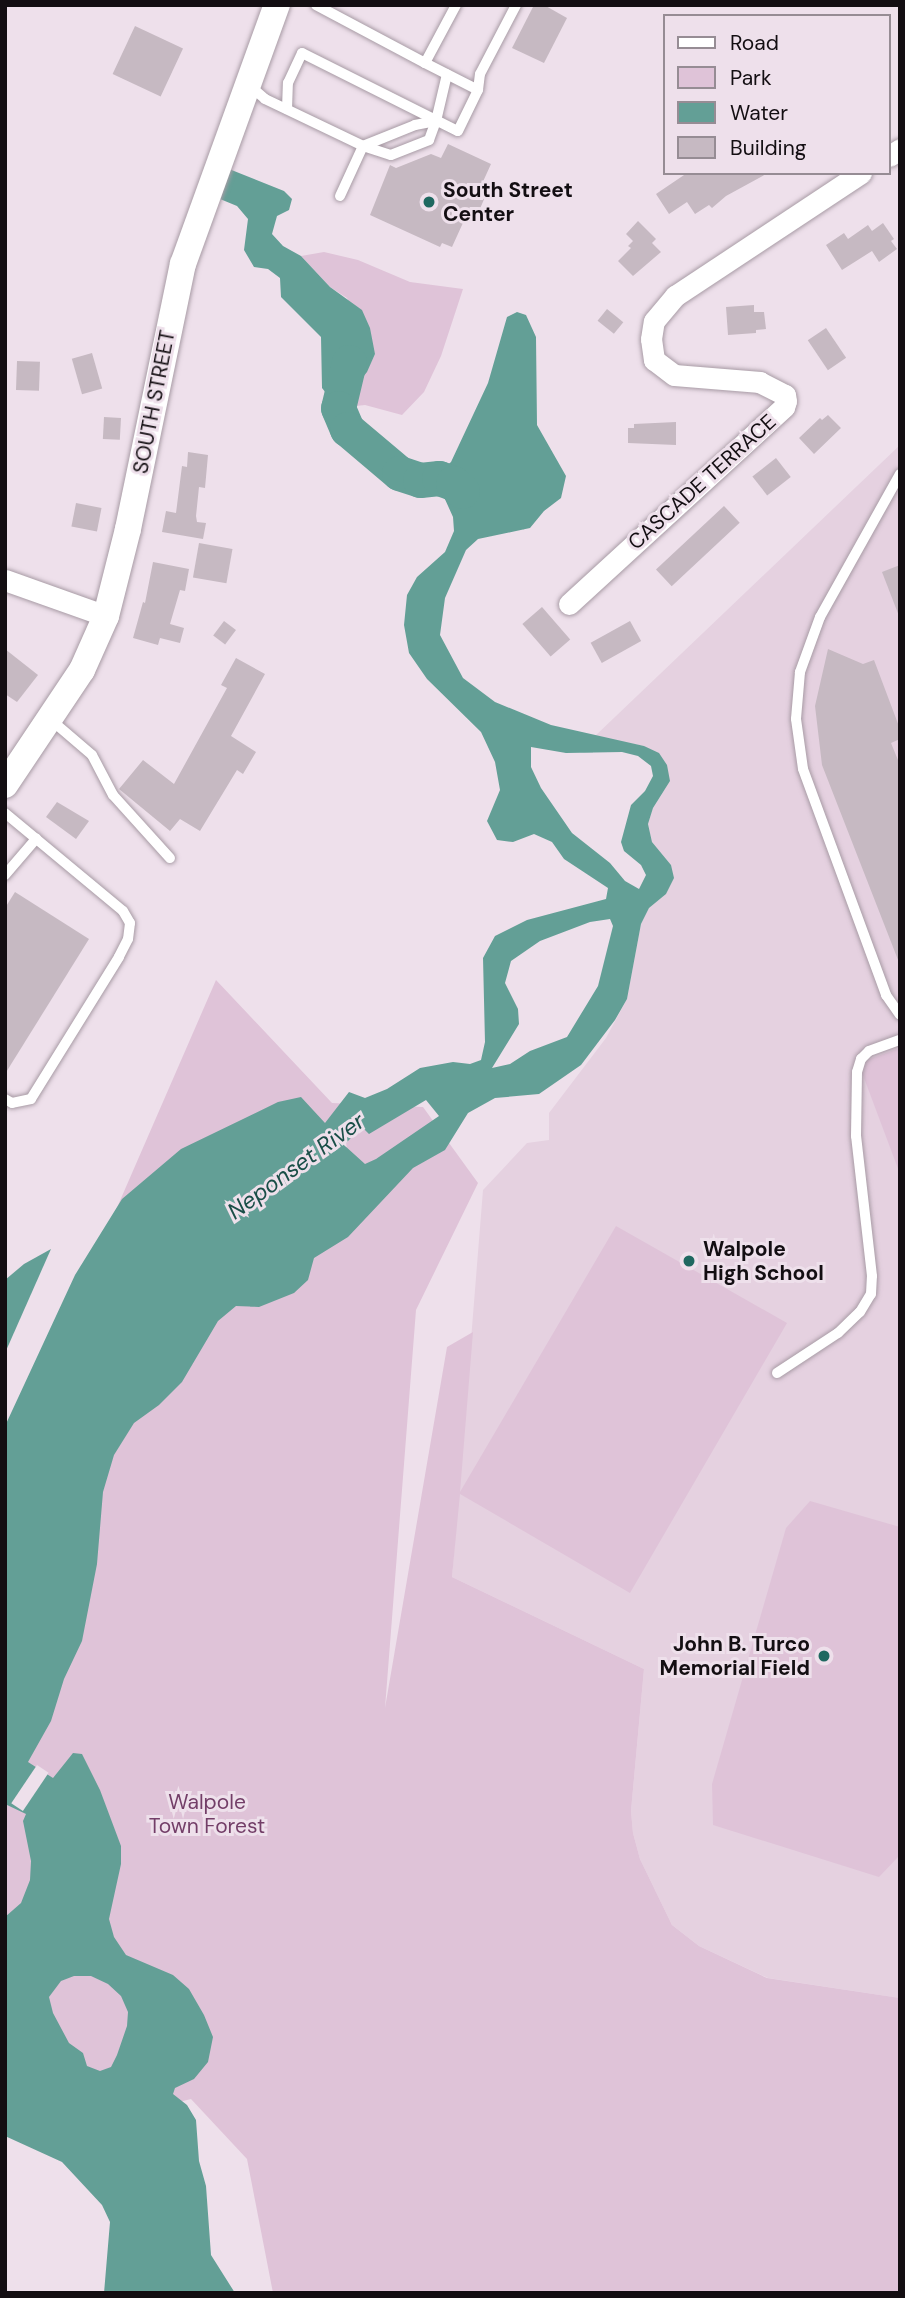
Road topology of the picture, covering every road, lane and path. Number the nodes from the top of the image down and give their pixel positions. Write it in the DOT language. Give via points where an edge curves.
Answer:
graph roads {
  1 [pos="277,5"];
  2 [pos="316,5"];
  3 [pos="456,5"];
  4 [pos="516,5"];
  5 [pos="425,63"];
  6 [pos="447,74"];
  7 [pos="247,83"];
  8 [pos="478,90"];
  9 [pos="287,109"];
  10 [pos="436,121"];
  11 [pos="363,146"];
  12 [pos="858,175"];
  13 [pos="340,196"];
  14 [pos="900,474"];
  15 [pos="5,580"];
  16 [pos="569,604"];
  17 [pos="106,616"];
  18 [pos="50,719"];
  19 [pos="5,785"];
  20 [pos="5,813"];
  21 [pos="36,839"];
  22 [pos="170,858"];
  23 [pos="5,876"];
  24 [pos="900,1015"];
  25 [pos="900,1040"];
  26 [pos="5,1099"];
  27 [pos="778,1373"];
  1 -- 7 [label="street, SOUTH STREET"];
  2 -- 5 [label="lane"];
  3 -- 5 [label="lane"];
  4 -- 8 [label="lane" via="480,75"];
  5 -- 6 [label="lane"];
  6 -- 8 [label="lane"];
  6 -- 10 [label="lane"];
  7 -- 9 [label="lane" via="265,99"];
  7 -- 17 [label="street, SOUTH STREET" via="183,264"];
  8 -- 10 [label="lane" via="458,131"];
  9 -- 10 [label="lane" via="288,83 302,53"];
  9 -- 11 [label="lane"];
  10 -- 11 [label="lane"];
  10 -- 11 [label="lane" via="429,140 391,155"];
  11 -- 13 [label="lane"];
  12 -- 16 [label="street, CASCADE TERRACE" via="675,296 654,321 654,360 674,375 760,382 785,395 786,401"];
  14 -- 24 [label="lane" via="820,617 800,672 796,719 803,769 886,995"];
  15 -- 17 [label="street"];
  17 -- 18 [label="street, SOUTH STREET" via="82,670"];
  18 -- 19 [label="street, SOUTH STREET"];
  18 -- 22 [label="lane" via="92,755 113,795"];
  20 -- 21 [label="lane"];
  21 -- 23 [label="lane"];
  21 -- 26 [label="lane" via="123,911 130,923 128,939 31,1098 12,1103"];
  25 -- 27 [label="lane" via="869,1051 861,1059 856,1082 856,1136 871,1294 838,1333"];
}
